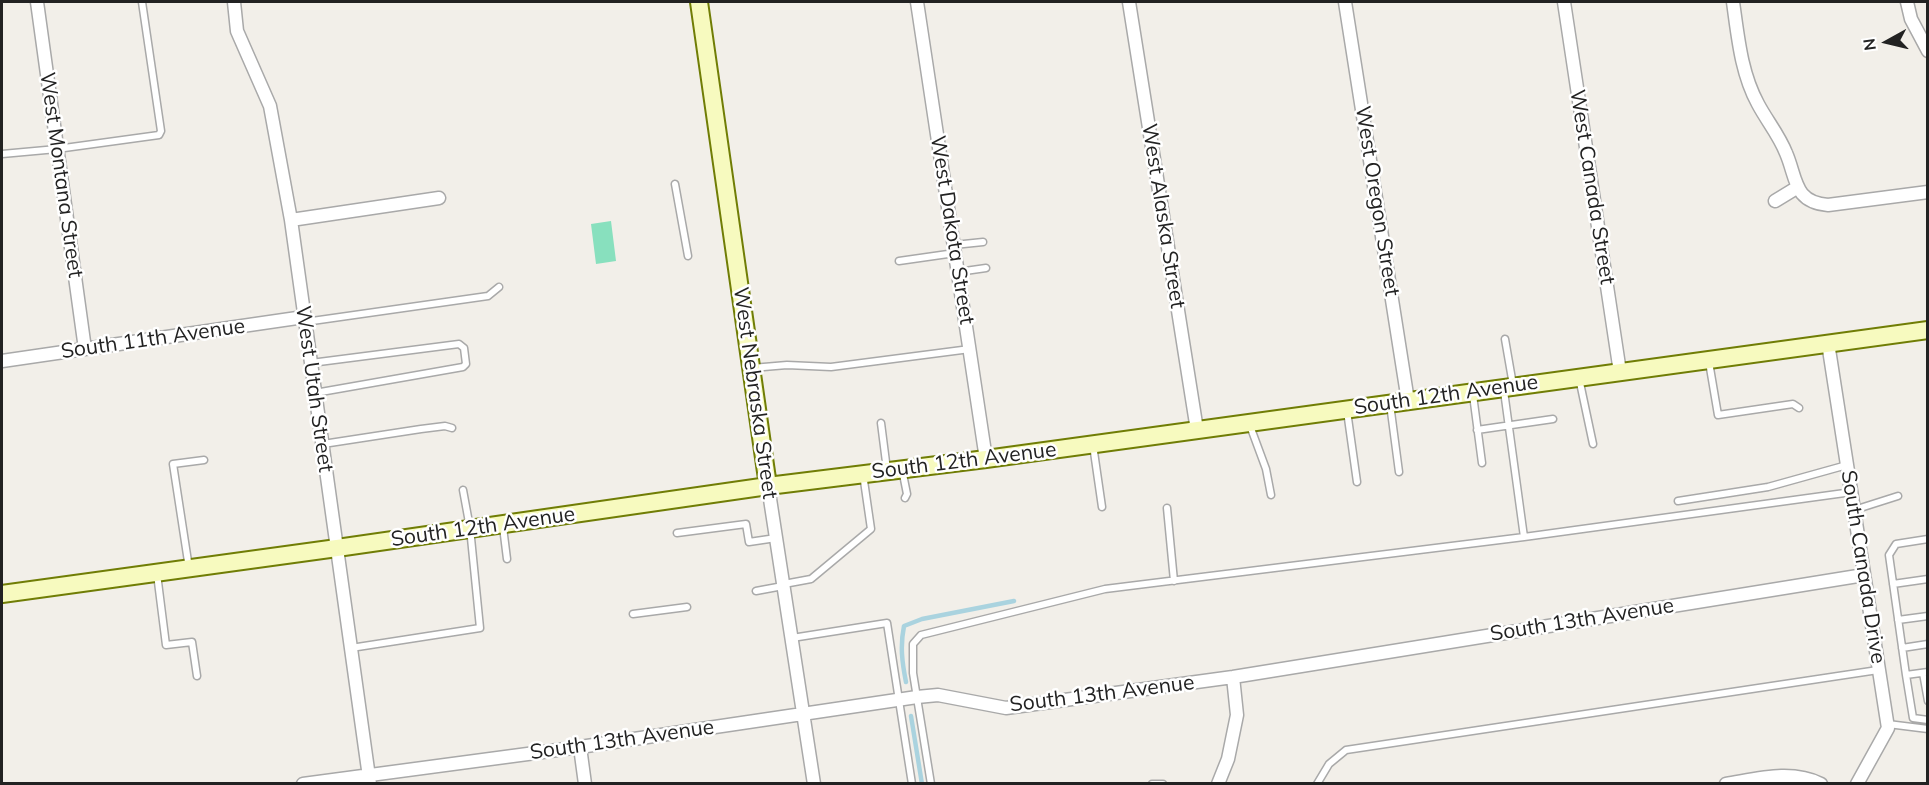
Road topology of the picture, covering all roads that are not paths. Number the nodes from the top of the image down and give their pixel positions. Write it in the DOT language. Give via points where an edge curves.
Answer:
graph roads {
  1 [pos="36,2"];
  2 [pos="142,2"];
  3 [pos="234,2"];
  4 [pos="699,2"];
  5 [pos="917,2"];
  6 [pos="1129,2"];
  7 [pos="1345,2"];
  8 [pos="1564,2"];
  9 [pos="1733,2"];
  10 [pos="1907,2"];
  11 [pos="1928,51"];
  12 [pos="57,149"];
  13 [pos="2,154"];
  14 [pos="675,184"];
  15 [pos="1798,187"];
  16 [pos="1928,192"];
  17 [pos="439,198"];
  18 [pos="1775,201"];
  19 [pos="291,220"];
  20 [pos="983,242"];
  21 [pos="955,249"];
  22 [pos="688,256"];
  23 [pos="899,261"];
  24 [pos="986,268"];
  25 [pos="958,272"];
  26 [pos="499,286"];
  27 [pos="304,320"];
  28 [pos="1928,330"];
  29 [pos="1506,339"];
  30 [pos="1828,343"];
  31 [pos="85,349"];
  32 [pos="970,349"];
  33 [pos="1709,359"];
  34 [pos="2,361"];
  35 [pos="310,363"];
  36 [pos="751,368"];
  37 [pos="1620,372"];
  38 [pos="1579,377"];
  39 [pos="1508,387"];
  40 [pos="1473,392"];
  41 [pos="315,393"];
  42 [pos="1408,401"];
  43 [pos="1390,403"];
  44 [pos="1799,408"];
  45 [pos="1347,409"];
  46 [pos="1553,419"];
  47 [pos="881,423"];
  48 [pos="1249,423"];
  49 [pos="1508,426"];
  50 [pos="452,428"];
  51 [pos="1197,430"];
  52 [pos="1477,430"];
  53 [pos="322,444"];
  54 [pos="1093,444"];
  55 [pos="1593,444"];
  56 [pos="986,459"];
  57 [pos="204,460"];
  58 [pos="1482,463"];
  59 [pos="1847,465"];
  60 [pos="895,470"];
  61 [pos="1399,472"];
  62 [pos="863,474"];
  63 [pos="1357,482"];
  64 [pos="768,486"];
  65 [pos="463,489"];
  66 [pos="1851,492"];
  67 [pos="1271,495"];
  68 [pos="1898,496"];
  69 [pos="905,498"];
  70 [pos="1678,501"];
  71 [pos="1102,507"];
  72 [pos="1167,508"];
  73 [pos="1854,510"];
  74 [pos="502,524"];
  75 [pos="470,528"];
  76 [pos="677,533"];
  77 [pos="1524,537"];
  78 [pos="776,538"];
  79 [pos="1928,539"];
  80 [pos="337,548"];
  81 [pos="507,559"];
  82 [pos="189,569"];
  83 [pos="157,573"];
  84 [pos="1864,575"];
  85 [pos="1928,579"];
  86 [pos="1174,581"];
  87 [pos="1893,584"];
  88 [pos="783,585"];
  89 [pos="756,591"];
  90 [pos="2,594"];
  91 [pos="687,606"];
  92 [pos="633,614"];
  93 [pos="1928,616"];
  94 [pos="1898,620"];
  95 [pos="791,638"];
  96 [pos="1928,644"];
  97 [pos="351,648"];
  98 [pos="1902,648"];
  99 [pos="1879,670"];
  100 [pos="1925,672"];
  101 [pos="1906,675"];
  102 [pos="197,676"];
  103 [pos="1233,677"];
  104 [pos="917,697"];
  105 [pos="899,699"];
  106 [pos="1928,701"];
  107 [pos="803,714"];
  108 [pos="1928,720"];
  109 [pos="1888,724"];
  110 [pos="1928,729"];
  111 [pos="580,747"];
  112 [pos="369,779"];
  113 [pos="303,783"];
  114 [pos="585,783"];
  115 [pos="814,783"];
  116 [pos="912,783"];
  117 [pos="931,783"];
  118 [pos="1152,783"];
  119 [pos="1164,783"];
  120 [pos="1218,783"];
  121 [pos="1317,783"];
  122 [pos="1726,783"];
  123 [pos="1821,783"];
  124 [pos="1857,783"];
  1 -- 12 [label="street, West Montana Street"];
  2 -- 12 [label="lane" via="159,135"];
  3 -- 19 [label="street, West Utah Street" via="237,31 270,106"];
  4 -- 36 [label="main road, West Nebraska Street"];
  5 -- 21 [label="street, West Dakota Street"];
  6 -- 51 [label="street, West Alaska Street"];
  7 -- 42 [label="street, West Oregon Street"];
  8 -- 37 [label="street, West Canada Street"];
  9 -- 15 [label="street" via="1746,75 1787,153"];
  10 -- 11 [label="street" via="1911,19"];
  12 -- 13 [label="lane"];
  12 -- 31 [label="street, West Montana Street"];
  14 -- 22 [label="lane"];
  15 -- 16 [label="street" via="1806,199 1828,205"];
  15 -- 18 [label="street"];
  17 -- 19 [label="street"];
  19 -- 27 [label="street, West Utah Street"];
  20 -- 21 [label="lane"];
  21 -- 23 [label="lane"];
  21 -- 25 [label="street, West Dakota Street"];
  24 -- 25 [label="lane"];
  25 -- 32 [label="street, West Dakota Street"];
  26 -- 27 [label="lane" via="488,296"];
  27 -- 31 [label="street, South 11th Avenue"];
  27 -- 35 [label="street, West Utah Street"];
  28 -- 30 [label="main road, South 12th Avenue"];
  29 -- 39 [label="lane"];
  30 -- 33 [label="main road, South 12th Avenue"];
  30 -- 59 [label="street, South Canada Drive"];
  31 -- 34 [label="street, South 11th Avenue"];
  32 -- 36 [label="lane" via="831,367"];
  32 -- 56 [label="street, West Dakota Street"];
  33 -- 37 [label="main road, South 12th Avenue"];
  33 -- 44 [label="lane" via="1718,415 1793,405"];
  35 -- 41 [label="street, West Utah Street"];
  35 -- 41 [label="lane" via="459,345 464,348 463,367"];
  36 -- 64 [label="main road, West Nebraska Street"];
  37 -- 38 [label="main road, South 12th Avenue"];
  38 -- 39 [label="main road, South 12th Avenue"];
  38 -- 55 [label="lane"];
  39 -- 40 [label="main road, South 12th Avenue"];
  39 -- 49 [label="lane"];
  40 -- 42 [label="main road, South 12th Avenue"];
  40 -- 52 [label="lane"];
  41 -- 53 [label="street, West Utah Street"];
  42 -- 43 [label="main road, South 12th Avenue"];
  43 -- 45 [label="main road, South 12th Avenue"];
  43 -- 61 [label="lane"];
  45 -- 48 [label="main road, South 12th Avenue"];
  45 -- 63 [label="lane"];
  46 -- 49 [label="lane"];
  47 -- 60 [label="lane"];
  48 -- 51 [label="main road, South 12th Avenue"];
  48 -- 67 [label="lane"];
  49 -- 52 [label="lane"];
  49 -- 77 [label="lane"];
  50 -- 53 [label="lane"];
  51 -- 54 [label="main road, South 12th Avenue"];
  52 -- 58 [label="lane"];
  53 -- 80 [label="street, West Utah Street"];
  54 -- 56 [label="main road, South 12th Avenue"];
  54 -- 71 [label="lane"];
  56 -- 60 [label="main road, South 12th Avenue"];
  57 -- 82 [label="lane" via="174,464"];
  59 -- 66 [label="street, South Canada Drive"];
  59 -- 70 [label="lane" via="1768,487"];
  60 -- 62 [label="main road, South 12th Avenue"];
  60 -- 69 [label="lane" via="907,494"];
  62 -- 64 [label="main road, South 12th Avenue"];
  62 -- 88 [label="lane" via="871,529 811,579"];
  64 -- 74 [label="main road, South 12th Avenue"];
  64 -- 78 [label="street, West Nebraska Street"];
  65 -- 75 [label="lane"];
  66 -- 73 [label="street, South Canada Drive"];
  66 -- 77 [label="lane"];
  68 -- 73 [label="lane"];
  72 -- 86 [label="lane"];
  73 -- 84 [label="street, South Canada Drive"];
  74 -- 75 [label="main road, South 12th Avenue"];
  74 -- 81 [label="lane"];
  75 -- 80 [label="main road, South 12th Avenue"];
  75 -- 97 [label="lane" via="480,628"];
  76 -- 78 [label="lane" via="746,524 749,542"];
  77 -- 86 [label="lane"];
  78 -- 88 [label="street, West Nebraska Street"];
  79 -- 87 [label="lane" via="1896,544 1889,555"];
  80 -- 82 [label="main road, South 12th Avenue"];
  80 -- 97 [label="street, West Utah Street"];
  82 -- 83 [label="main road, South 12th Avenue"];
  83 -- 90 [label="main road, South 12th Avenue"];
  83 -- 102 [label="lane" via="166,645 192,642"];
  84 -- 99 [label="street, South Canada Drive"];
  84 -- 103 [label="street, South 13th Avenue"];
  85 -- 87 [label="lane"];
  86 -- 104 [label="lane" via="1105,589 921,635 913,644"];
  87 -- 94 [label="lane"];
  88 -- 89 [label="lane"];
  88 -- 95 [label="street, West Nebraska Street"];
  91 -- 92 [label="lane"];
  93 -- 94 [label="lane"];
  94 -- 98 [label="lane"];
  95 -- 105 [label="lane" via="887,623"];
  95 -- 107 [label="street, West Nebraska Street"];
  96 -- 98 [label="lane"];
  97 -- 112 [label="street, West Utah Street"];
  98 -- 101 [label="lane"];
  99 -- 109 [label="street, South Canada Drive"];
  99 -- 121 [label="lane" via="1346,750 1329,764"];
  100 -- 101 [label="lane"];
  100 -- 106 [label="lane"];
  101 -- 108 [label="lane" via="1913,718"];
  103 -- 104 [label="street, South 13th Avenue" via="1006,708 938,695"];
  103 -- 120 [label="street" via="1237,715 1228,759"];
  104 -- 105 [label="street, South 13th Avenue"];
  104 -- 117 [label="lane"];
  105 -- 107 [label="street, South 13th Avenue"];
  105 -- 116 [label="lane"];
  107 -- 111 [label="street, South 13th Avenue"];
  107 -- 115 [label="street, West Nebraska Street"];
  109 -- 110 [label="lane"];
  109 -- 124 [label="street"];
  111 -- 112 [label="street, South 13th Avenue"];
  111 -- 114 [label="street"];
  112 -- 113 [label="street, South 13th Avenue"];
  118 -- 119 [label="lane"];
  122 -- 123 [label="street" via="1786,775"];
}
